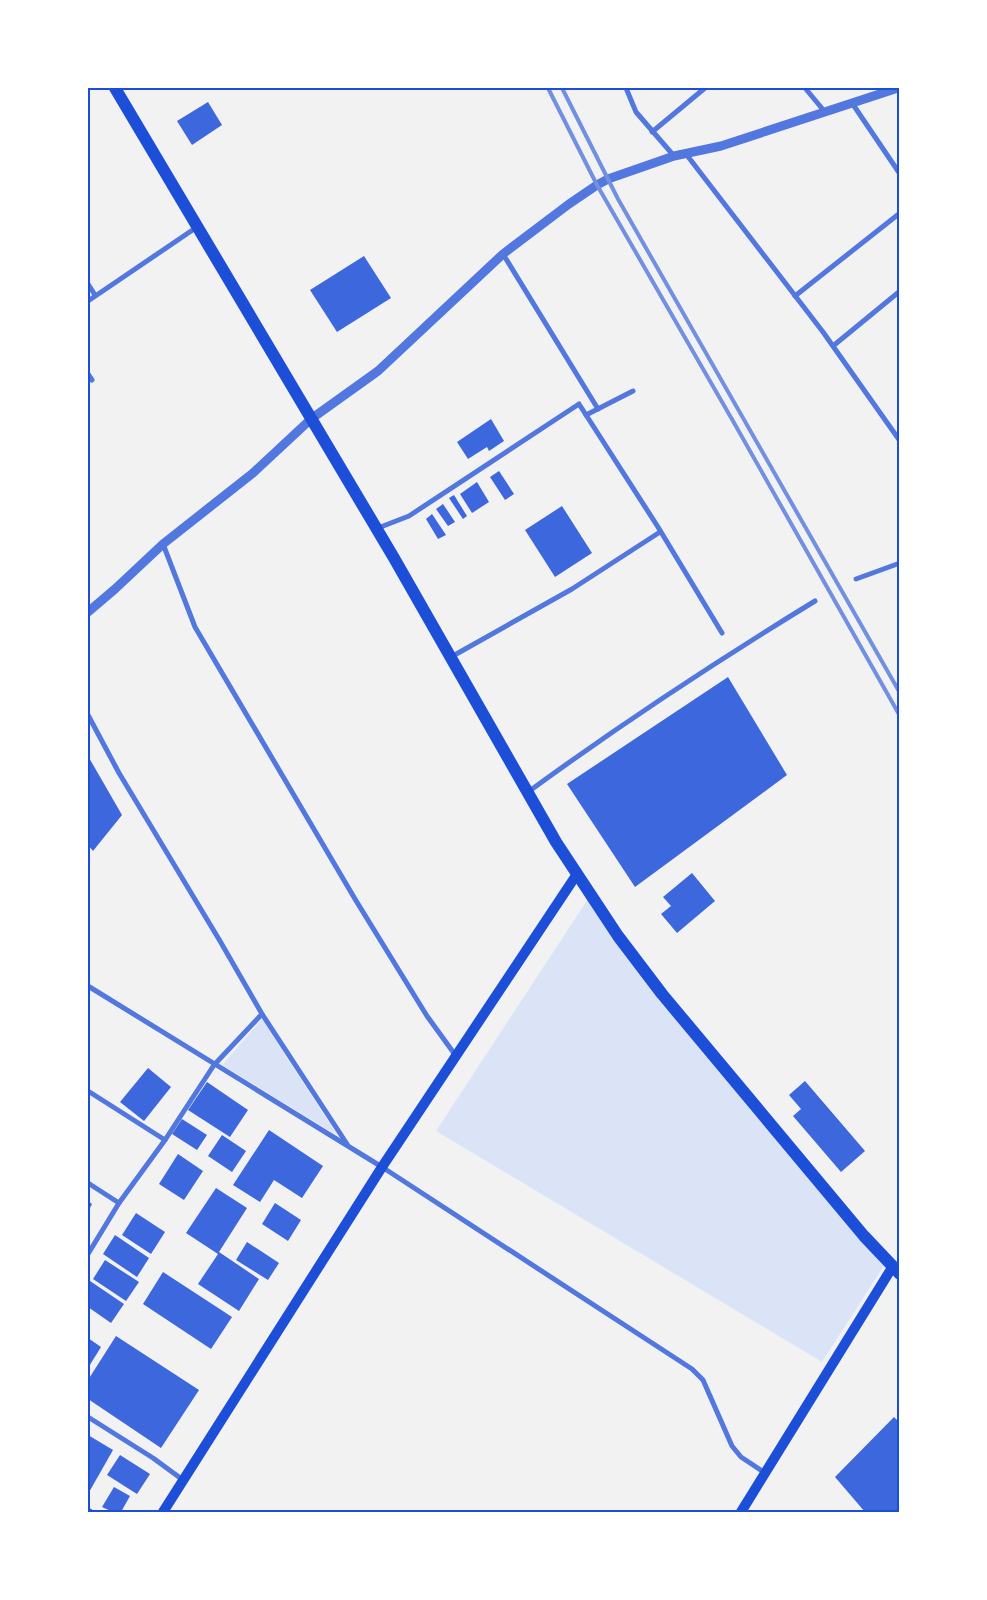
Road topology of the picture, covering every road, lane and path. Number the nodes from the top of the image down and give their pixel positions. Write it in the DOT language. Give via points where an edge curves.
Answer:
graph roads {
  1 [pos="114,88"];
  2 [pos="626,88"];
  3 [pos="705,88"];
  4 [pos="805,88"];
  5 [pos="898,88"];
  6 [pos="852,103"];
  7 [pos="825,112"];
  8 [pos="652,132"];
  9 [pos="685,153"];
  10 [pos="674,156"];
  11 [pos="900,174"];
  12 [pos="900,213"];
  13 [pos="197,227"];
  14 [pos="503,254"];
  15 [pos="88,284"];
  16 [pos="900,290"];
  17 [pos="95,295"];
  18 [pos="795,296"];
  19 [pos="88,301"];
  20 [pos="833,346"];
  21 [pos="88,374"];
  22 [pos="92,380"];
  23 [pos="633,391"];
  24 [pos="598,409"];
  25 [pos="586,415"];
  26 [pos="311,419"];
  27 [pos="900,441"];
  28 [pos="376,529"];
  29 [pos="660,532"];
  30 [pos="162,544"];
  31 [pos="900,563"];
  32 [pos="856,579"];
  33 [pos="815,601"];
  34 [pos="88,611"];
  35 [pos="722,633"];
  36 [pos="451,657"];
  37 [pos="88,715"];
  38 [pos="527,792"];
  39 [pos="577,874"];
  40 [pos="88,986"];
  41 [pos="262,1014"];
  42 [pos="456,1056"];
  43 [pos="214,1065"];
  44 [pos="88,1092"];
  45 [pos="165,1140"];
  46 [pos="348,1147"];
  47 [pos="382,1167"];
  48 [pos="88,1184"];
  49 [pos="119,1203"];
  50 [pos="88,1254"];
  51 [pos="896,1270"];
  52 [pos="88,1417"];
  53 [pos="766,1473"];
  54 [pos="183,1480"];
  55 [pos="163,1512"];
  56 [pos="741,1512"];
  1 -- 13 [label="main road"];
  2 -- 8 [label="street" via="636,112"];
  3 -- 8 [label="street"];
  4 -- 7 [label="street"];
  5 -- 6 [label="street"];
  6 -- 7 [label="street"];
  6 -- 11 [label="street"];
  7 -- 9 [label="street" via="721,146"];
  8 -- 10 [label="street"];
  9 -- 10 [label="street"];
  9 -- 18 [label="street"];
  10 -- 14 [label="street" via="608,179"];
  12 -- 18 [label="street"];
  13 -- 17 [label="street"];
  13 -- 26 [label="main road"];
  14 -- 24 [label="street"];
  14 -- 26 [label="street" via="378,371"];
  15 -- 17 [label="street"];
  16 -- 20 [label="street"];
  17 -- 19 [label="street"];
  18 -- 20 [label="street"];
  20 -- 27 [label="street"];
  21 -- 22 [label="street"];
  23 -- 24 [label="street"];
  24 -- 25 [label="street"];
  25 -- 28 [label="street" via="579,404 409,516"];
  25 -- 29 [label="street"];
  26 -- 28 [label="main road"];
  26 -- 30 [label="street" via="253,473"];
  28 -- 36 [label="main road"];
  29 -- 35 [label="street"];
  29 -- 36 [label="street" via="572,589"];
  30 -- 34 [label="street"];
  30 -- 42 [label="street" via="195,627 355,899 427,1016"];
  31 -- 32 [label="street"];
  33 -- 38 [label="street" via="738,648"];
  36 -- 38 [label="main road"];
  37 -- 41 [label="street"];
  38 -- 39 [label="main road"];
  39 -- 42 [label="main road"];
  39 -- 51 [label="main road" via="662,994"];
  40 -- 43 [label="street"];
  41 -- 43 [label="street"];
  41 -- 46 [label="street"];
  42 -- 47 [label="main road"];
  43 -- 45 [label="street"];
  43 -- 46 [label="street"];
  44 -- 45 [label="street"];
  45 -- 49 [label="street"];
  46 -- 47 [label="street"];
  47 -- 53 [label="street" via="692,1368 703,1380 732,1446 741,1457"];
  47 -- 54 [label="main road"];
  48 -- 49 [label="street"];
  49 -- 50 [label="street"];
  51 -- 53 [label="main road"];
  52 -- 54 [label="street"];
  53 -- 56 [label="main road"];
  54 -- 55 [label="main road"];
}
